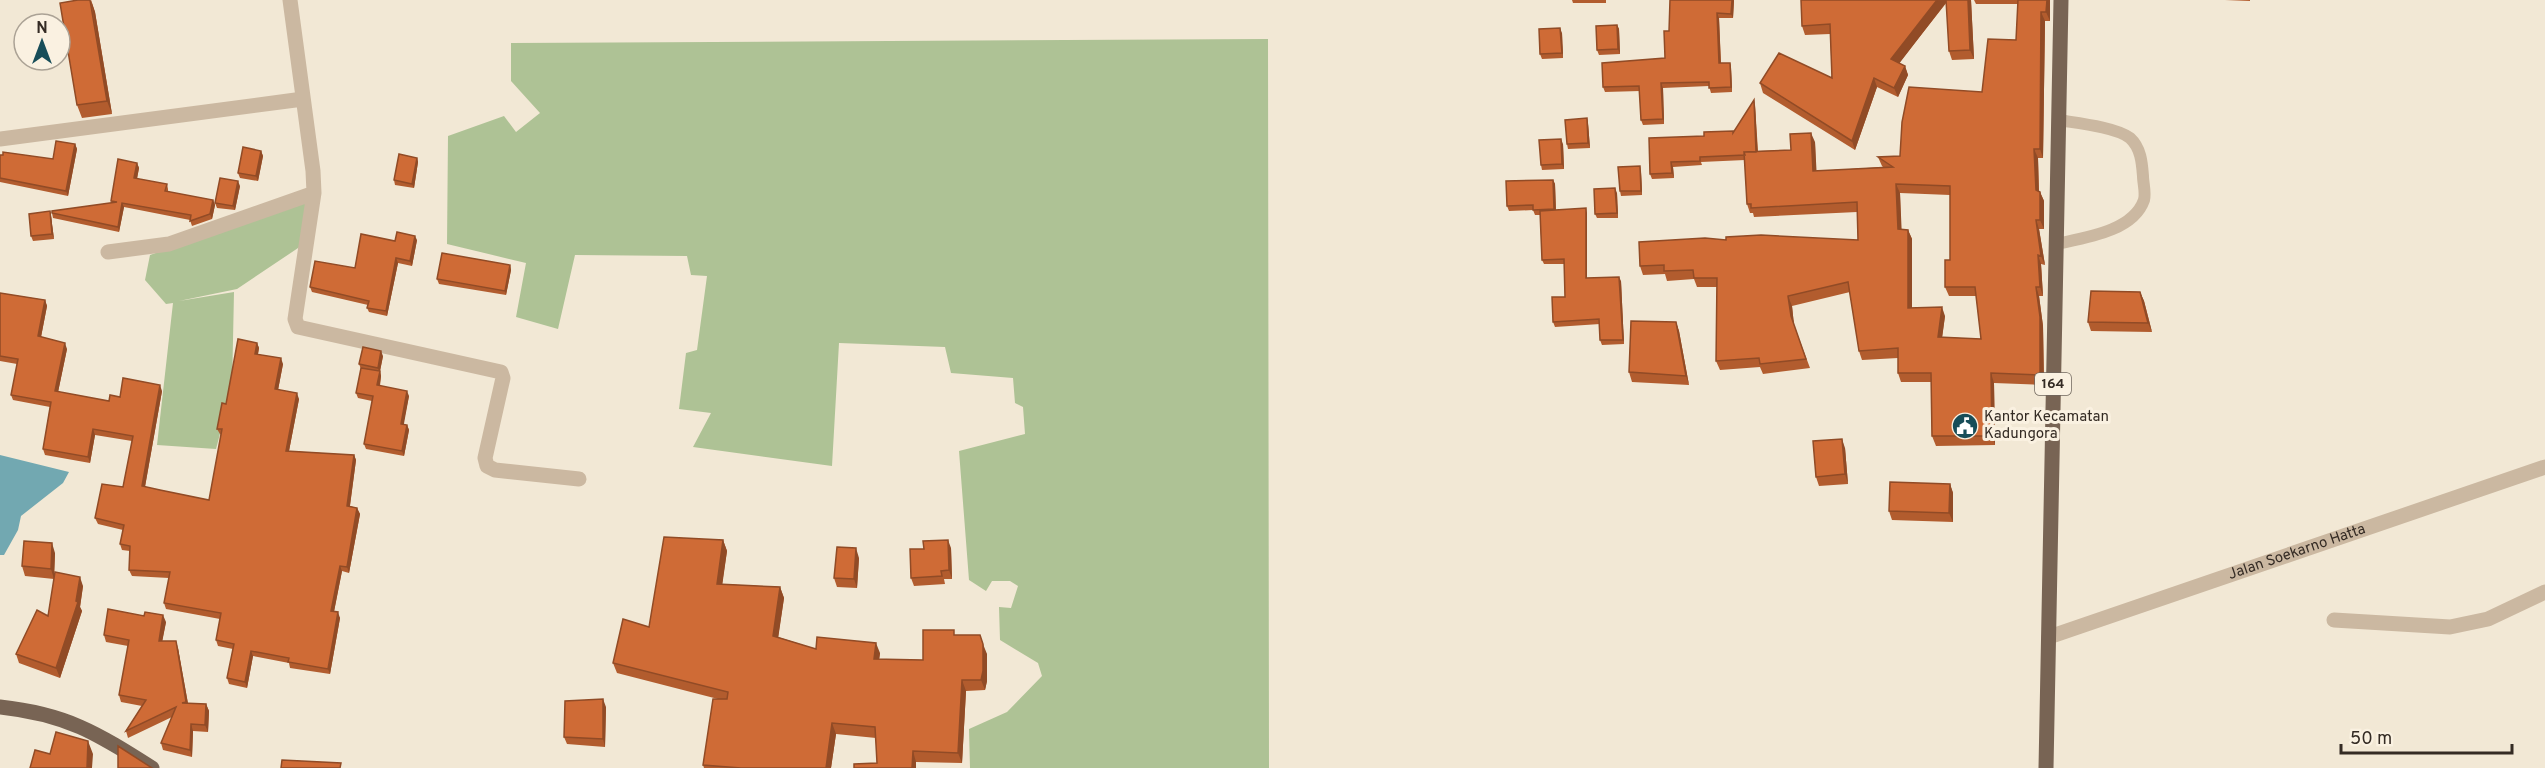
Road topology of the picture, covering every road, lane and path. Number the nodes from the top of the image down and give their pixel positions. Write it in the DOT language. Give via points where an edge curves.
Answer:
graph roads {
  1 [pos="290,0"];
  2 [pos="2061,0"];
  3 [pos="303,99"];
  4 [pos="2058,120"];
  5 [pos="0,139"];
  6 [pos="314,193"];
  7 [pos="2056,244"];
  8 [pos="108,252"];
  9 [pos="2545,467"];
  10 [pos="579,479"];
  11 [pos="2545,592"];
  12 [pos="2334,620"];
  13 [pos="2049,637"];
  14 [pos="0,707"];
  15 [pos="152,768"];
  16 [pos="2046,768"];
  1 -- 3 [label="street"];
  2 -- 4 [label="main road, 164"];
  3 -- 5 [label="street"];
  3 -- 6 [label="street"];
  4 -- 7 [label="main road, 164"];
  4 -- 7 [label="lane" via="2129,137 2139,150 2144,199 2121,225"];
  6 -- 8 [label="street" via="169,244"];
  6 -- 10 [label="street" via="295,319 298,327 501,372 503,378 485,458 487,466"];
  7 -- 13 [label="main road, 164"];
  9 -- 13 [label="street, Jalan Soekarno Hatta"];
  11 -- 12 [label="street" via="2488,619 2450,627"];
  13 -- 16 [label="main road, 164"];
  14 -- 15 [label="main road" via="64,720 93,731"];
}
